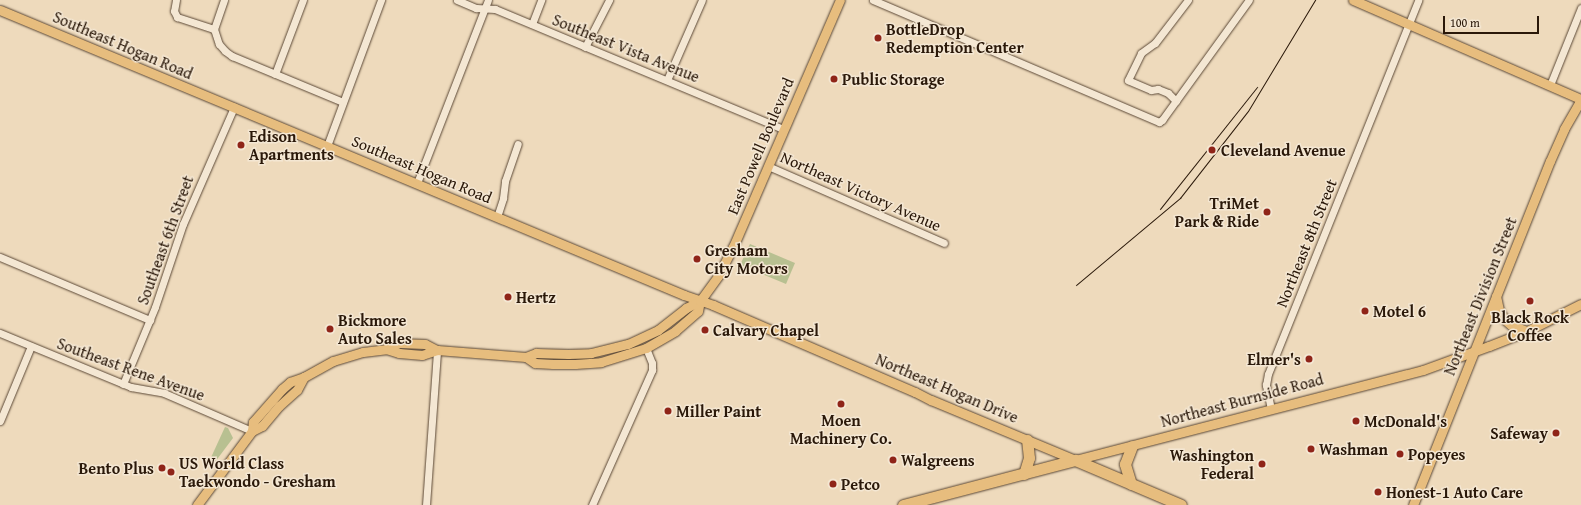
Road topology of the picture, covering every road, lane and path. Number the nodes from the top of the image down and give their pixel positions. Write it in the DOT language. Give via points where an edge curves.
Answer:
graph roads {
  1 [pos="176,0"];
  2 [pos="224,0"];
  3 [pos="303,0"];
  4 [pos="381,0"];
  5 [pos="457,0"];
  6 [pos="488,0"];
  7 [pos="541,0"];
  8 [pos="609,0"];
  9 [pos="702,0"];
  10 [pos="840,0"];
  11 [pos="873,0"];
  12 [pos="1188,0"];
  13 [pos="1249,0"];
  14 [pos="1353,0"];
  15 [pos="1418,0"];
  16 [pos="485,8"];
  17 [pos="1581,8"];
  18 [pos="0,10"];
  19 [pos="532,24"];
  20 [pos="1409,24"];
  21 [pos="214,29"];
  22 [pos="585,46"];
  23 [pos="275,74"];
  24 [pos="667,80"];
  25 [pos="1550,86"];
  26 [pos="1581,100"];
  27 [pos="1176,101"];
  28 [pos="342,102"];
  29 [pos="234,107"];
  30 [pos="783,129"];
  31 [pos="518,144"];
  32 [pos="327,146"];
  33 [pos="768,166"];
  34 [pos="417,184"];
  35 [pos="497,217"];
  36 [pos="944,243"];
  37 [pos="0,257"];
  38 [pos="1496,296"];
  39 [pos="700,301"];
  40 [pos="1581,304"];
  41 [pos="150,320"];
  42 [pos="1527,331"];
  43 [pos="0,333"];
  44 [pos="31,346"];
  45 [pos="646,348"];
  46 [pos="437,350"];
  47 [pos="610,350"];
  48 [pos="1474,352"];
  49 [pos="526,357"];
  50 [pos="611,360"];
  51 [pos="123,384"];
  52 [pos="1271,409"];
  53 [pos="0,421"];
  54 [pos="252,431"];
  55 [pos="1027,440"];
  56 [pos="1132,446"];
  57 [pos="1075,460"];
  58 [pos="1024,474"];
  59 [pos="1130,484"];
  60 [pos="197,505"];
  61 [pos="426,505"];
  62 [pos="592,505"];
  63 [pos="903,505"];
  64 [pos="1181,505"];
  65 [pos="1413,505"];
  1 -- 21 [label="street" via="174,11 177,17"];
  2 -- 21 [label="street"];
  3 -- 23 [label="street"];
  4 -- 28 [label="street"];
  5 -- 16 [label="street, Southeast Vista Avenue" via="476,8"];
  6 -- 16 [label="street"];
  7 -- 19 [label="street"];
  8 -- 22 [label="street"];
  9 -- 24 [label="street"];
  10 -- 30 [label="main road, East Powell Boulevard"];
  11 -- 27 [label="street" via="1159,122"];
  12 -- 27 [label="street" via="1155,43 1141,53 1128,80 1151,90 1163,91"];
  13 -- 27 [label="street"];
  14 -- 20 [label="main road"];
  15 -- 20 [label="street, Northeast 8th Street"];
  16 -- 19 [label="street, Southeast Vista Avenue"];
  16 -- 34 [label="street"];
  17 -- 25 [label="street"];
  18 -- 29 [label="main road, Southeast Hogan Road"];
  19 -- 22 [label="street, Southeast Vista Avenue"];
  20 -- 25 [label="main road"];
  20 -- 52 [label="street, Northeast 8th Street" via="1268,374 1266,385"];
  21 -- 23 [label="street" via="219,44 232,56"];
  22 -- 24 [label="street, Southeast Vista Avenue"];
  23 -- 28 [label="street"];
  24 -- 30 [label="street, Southeast Vista Avenue"];
  25 -- 26 [label="main road"];
  26 -- 38 [label="main road, Northeast Division Street" via="1559,141"];
  28 -- 32 [label="street"];
  29 -- 32 [label="main road, Southeast Hogan Road"];
  29 -- 41 [label="street, Southeast 6th Street" via="183,224"];
  30 -- 33 [label="main road, East Powell Boulevard"];
  31 -- 35 [label="street" via="505,180"];
  32 -- 34 [label="main road, Southeast Hogan Road"];
  33 -- 36 [label="street, Northeast Victory Avenue"];
  33 -- 39 [label="main road, East Powell Boulevard" via="725,263"];
  34 -- 35 [label="main road, Southeast Hogan Road"];
  35 -- 39 [label="main road, Southeast Hogan Road"];
  37 -- 41 [label="street"];
  38 -- 42 [label="main road" via="1504,319"];
  38 -- 48 [label="main road, Northeast Division Street"];
  39 -- 45 [label="main road, East Powell Boulevard" via="698,311 684,324"];
  39 -- 47 [label="main road, East Powell Boulevard" via="645,337"];
  39 -- 55 [label="main road, Northeast Hogan Drive"];
  40 -- 42 [label="main road, Northeast Burnside Road"];
  41 -- 51 [label="street, Southeast 6th Street"];
  42 -- 48 [label="main road, Northeast Burnside Road"];
  43 -- 44 [label="street, Southeast Rene Avenue"];
  44 -- 51 [label="street, Southeast Rene Avenue"];
  44 -- 53 [label="street"];
  45 -- 50 [label="main road, East Powell Boulevard"];
  45 -- 62 [label="street" via="652,370"];
  46 -- 49 [label="main road, East Powell Boulevard"];
  46 -- 54 [label="main road, East Powell Boulevard" via="422,354 399,353 386,349 343,358 324,366 304,377 297,390 262,426"];
  46 -- 61 [label="street"];
  47 -- 49 [label="main road, East Powell Boulevard" via="582,354 536,353"];
  47 -- 50 [label="main road"];
  48 -- 52 [label="main road, Northeast Burnside Road" via="1423,370"];
  48 -- 65 [label="main road, Northeast Division Street"];
  49 -- 50 [label="main road, East Powell Boulevard" via="535,362 564,364"];
  51 -- 54 [label="street, Southeast Rene Avenue" via="164,394"];
  52 -- 56 [label="main road, Northeast Burnside Road"];
  54 -- 60 [label="main road, East Powell Boulevard"];
  55 -- 57 [label="main road, Northeast Hogan Drive"];
  55 -- 58 [label="highway" via="1029,458"];
  56 -- 57 [label="main road, Northeast Burnside Road"];
  56 -- 59 [label="highway" via="1125,464"];
  57 -- 58 [label="highway, Northeast Burnside Road"];
  57 -- 59 [label="highway, Northeast Hogan Drive"];
  58 -- 63 [label="highway, Northeast Burnside Road"];
  59 -- 64 [label="highway, Northeast Hogan Drive"];
}
